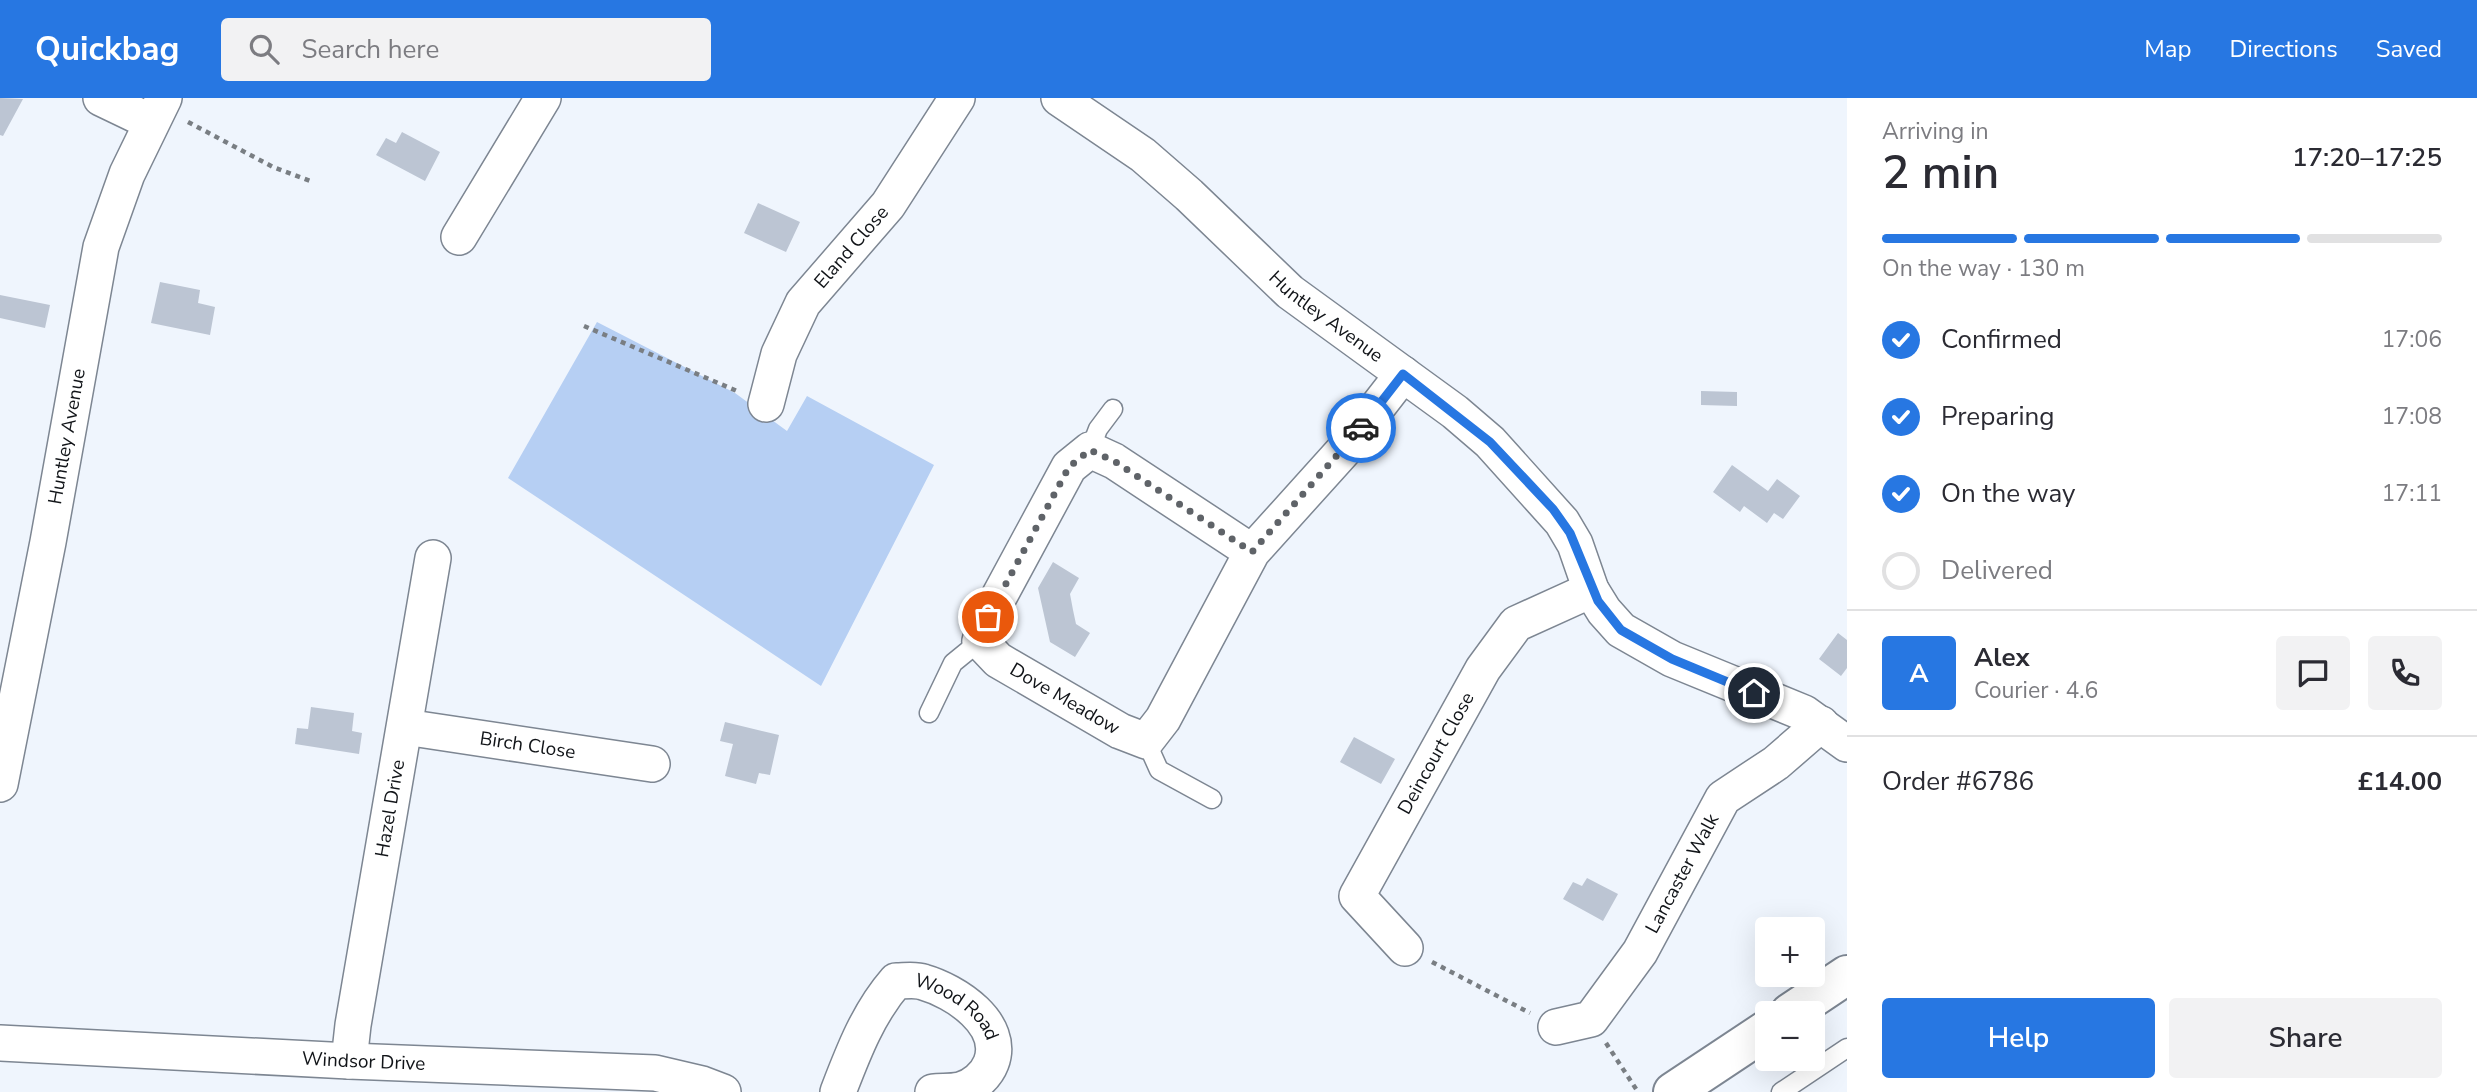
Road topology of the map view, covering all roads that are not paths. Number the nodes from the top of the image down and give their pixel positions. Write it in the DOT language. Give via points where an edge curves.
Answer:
graph roads {
  1 [pos="101,98"];
  2 [pos="543,98"];
  3 [pos="957,98"];
  4 [pos="1059,98"];
  5 [pos="158,110"];
  6 [pos="459,237"];
  7 [pos="1403,374"];
  8 [pos="766,404"];
  9 [pos="1113,409"];
  10 [pos="1090,450"];
  11 [pos="1252,552"];
  12 [pos="433,558"];
  13 [pos="1591,590"];
  14 [pos="980,641"];
  15 [pos="929,713"];
  16 [pos="405,727"];
  17 [pos="1834,734"];
  18 [pos="1146,741"];
  19 [pos="652,764"];
  20 [pos="0,784"];
  21 [pos="1212,799"];
  22 [pos="1405,948"];
  23 [pos="1847,975"];
  24 [pos="1808,1001"];
  25 [pos="1556,1027"];
  26 [pos="1755,1038"];
  27 [pos="0,1043"];
  28 [pos="1847,1048"];
  29 [pos="349,1061"];
  30 [pos="848,1090"];
  31 [pos="723,1092"];
  32 [pos="933,1092"];
  33 [pos="1673,1092"];
  34 [pos="1780,1092"];
  1 -- 5 [label="street"];
  2 -- 6 [label="street"];
  3 -- 8 [label="street, Eland Close" via="888,205 803,303 779,354"];
  4 -- 7 [label="street, Huntley Avenue" via="1143,155 1290,292"];
  5 -- 20 [label="street, Huntley Avenue" via="127,174 100,247"];
  7 -- 11 [label="street"];
  7 -- 13 [label="street, Huntley Avenue" via="1490,442 1553,509 1570,533"];
  9 -- 10 [label="lane"];
  10 -- 11 [label="street"];
  10 -- 14 [label="street" via="1069,467 988,617"];
  11 -- 18 [label="street" via="1163,719"];
  12 -- 16 [label="street, Hazel Drive"];
  13 -- 17 [label="street, Huntley Avenue" via="1621,630 1652,650 1786,705"];
  13 -- 22 [label="street, Deincourt Close" via="1517,624 1483,669 1357,896"];
  14 -- 15 [label="lane" via="953,663"];
  14 -- 18 [label="street, Dove Meadow" via="998,660 1120,731"];
  16 -- 19 [label="street, Birch Close"];
  16 -- 29 [label="street, Hazel Drive"];
  17 -- 25 [label="street, Lancaster Walk" via="1776,763 1723,798 1640,952 1591,1019"];
  18 -- 21 [label="lane" via="1159,770"];
  23 -- 24 [label="main road"];
  26 -- 33 [label="main road"];
  27 -- 29 [label="street, Windsor Drive"];
  28 -- 34 [label="lane"];
  29 -- 31 [label="street, Windsor Drive" via="655,1073"];
  30 -- 32 [label="street, Wood Road" via="866,1026 881,998 896,981 921,981 954,996 983,1019 995,1052 986,1075 962,1090"];
}
